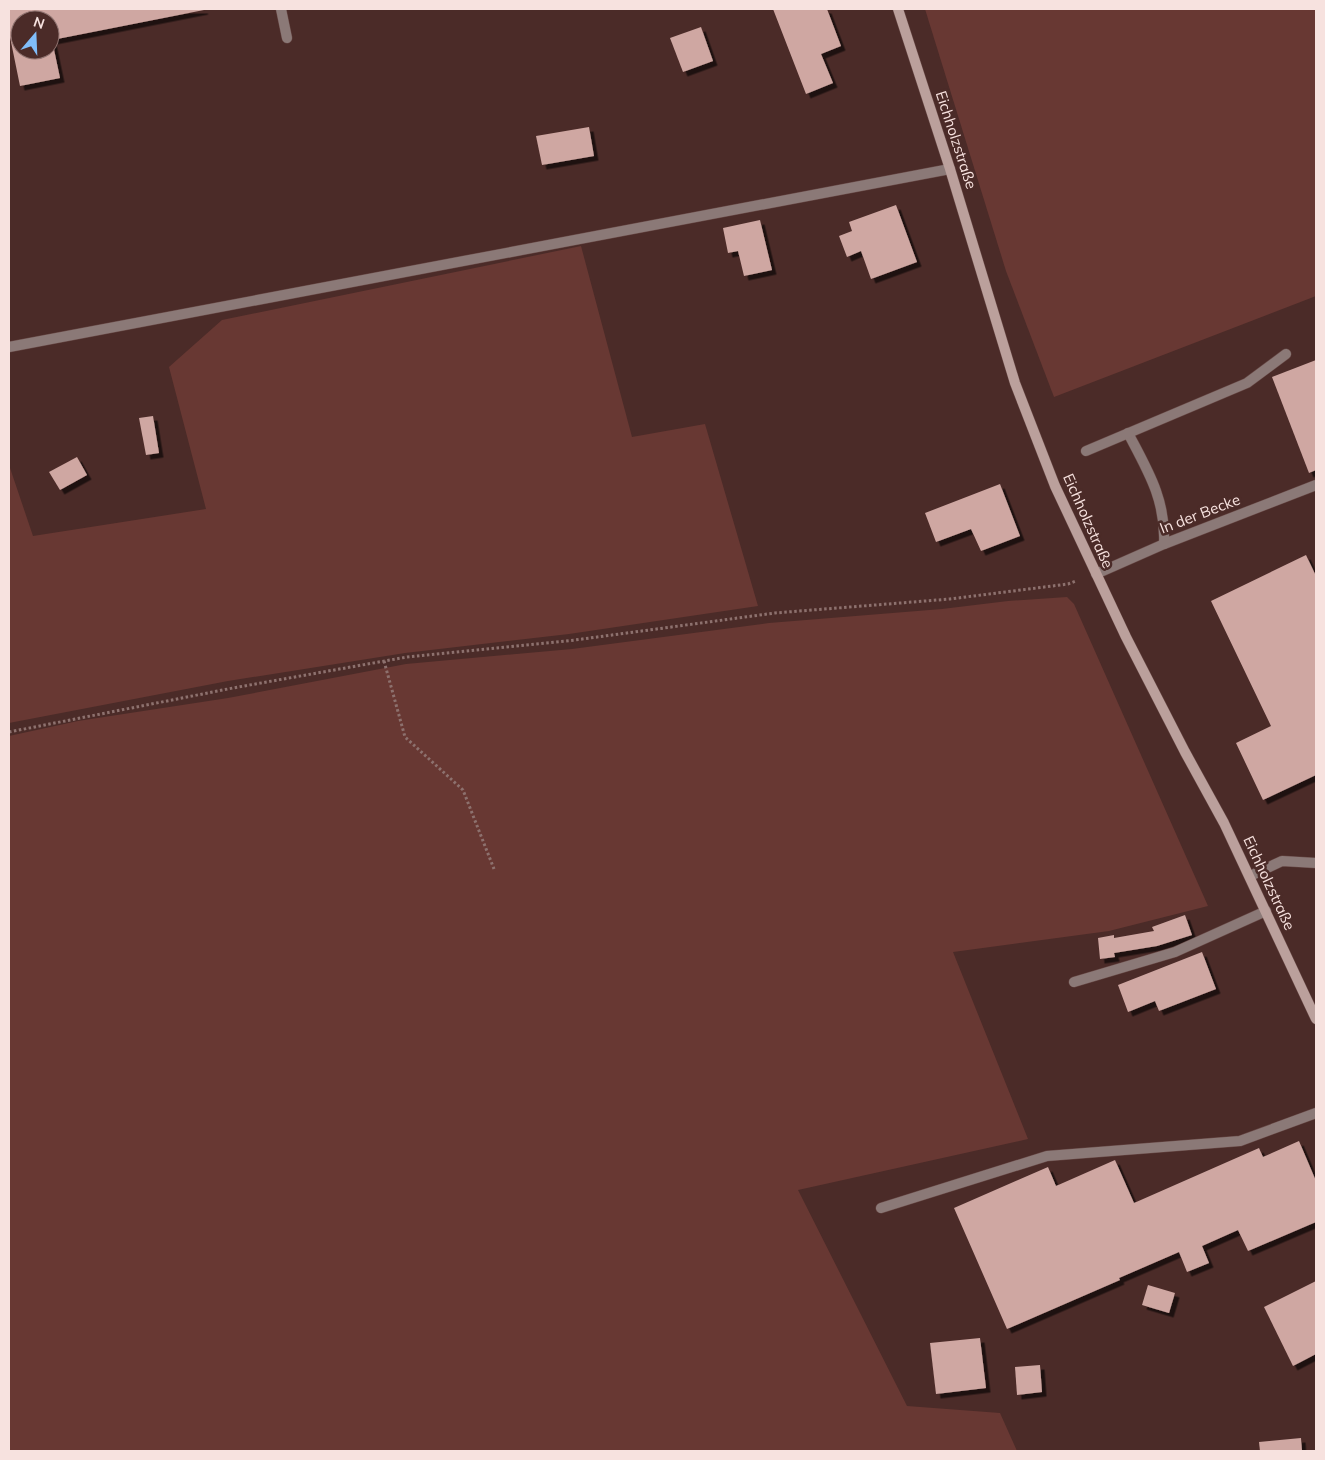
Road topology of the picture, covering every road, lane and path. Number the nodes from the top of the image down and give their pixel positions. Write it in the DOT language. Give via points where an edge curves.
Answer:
graph roads {
  1 [pos="280,9"];
  2 [pos="898,9"];
  3 [pos="287,38"];
  4 [pos="950,169"];
  5 [pos="9,347"];
  6 [pos="1286,354"];
  7 [pos="1128,433"];
  8 [pos="1086,451"];
  9 [pos="1316,485"];
  10 [pos="1164,544"];
  11 [pos="1096,574"];
  12 [pos="384,661"];
  13 [pos="9,732"];
  14 [pos="1316,863"];
  15 [pos="494,869"];
  16 [pos="1250,876"];
  17 [pos="1266,911"];
  18 [pos="1074,982"];
  19 [pos="1316,1019"];
  20 [pos="1316,1113"];
  21 [pos="881,1208"];
  1 -- 3 [label="street"];
  2 -- 4 [label="main road, Eichholzstraße"];
  4 -- 5 [label="street"];
  4 -- 11 [label="main road, Eichholzstraße" via="1015,383 1055,486"];
  6 -- 7 [label="street" via="1248,383"];
  7 -- 8 [label="street"];
  7 -- 10 [label="street" via="1156,486 1165,525"];
  9 -- 10 [label="street, In der Becke"];
  10 -- 11 [label="street, In der Becke"];
  11 -- 12 [label="path" via="1068,584 950,599 775,613"];
  11 -- 16 [label="main road, Eichholzstraße"];
  12 -- 13 [label="path"];
  12 -- 15 [label="path" via="405,737 463,790"];
  14 -- 16 [label="street" via="1282,861"];
  16 -- 17 [label="main road, Eichholzstraße"];
  17 -- 18 [label="street" via="1175,952"];
  17 -- 19 [label="main road, Eichholzstraße"];
  20 -- 21 [label="street" via="1240,1141 1047,1156"];
}
